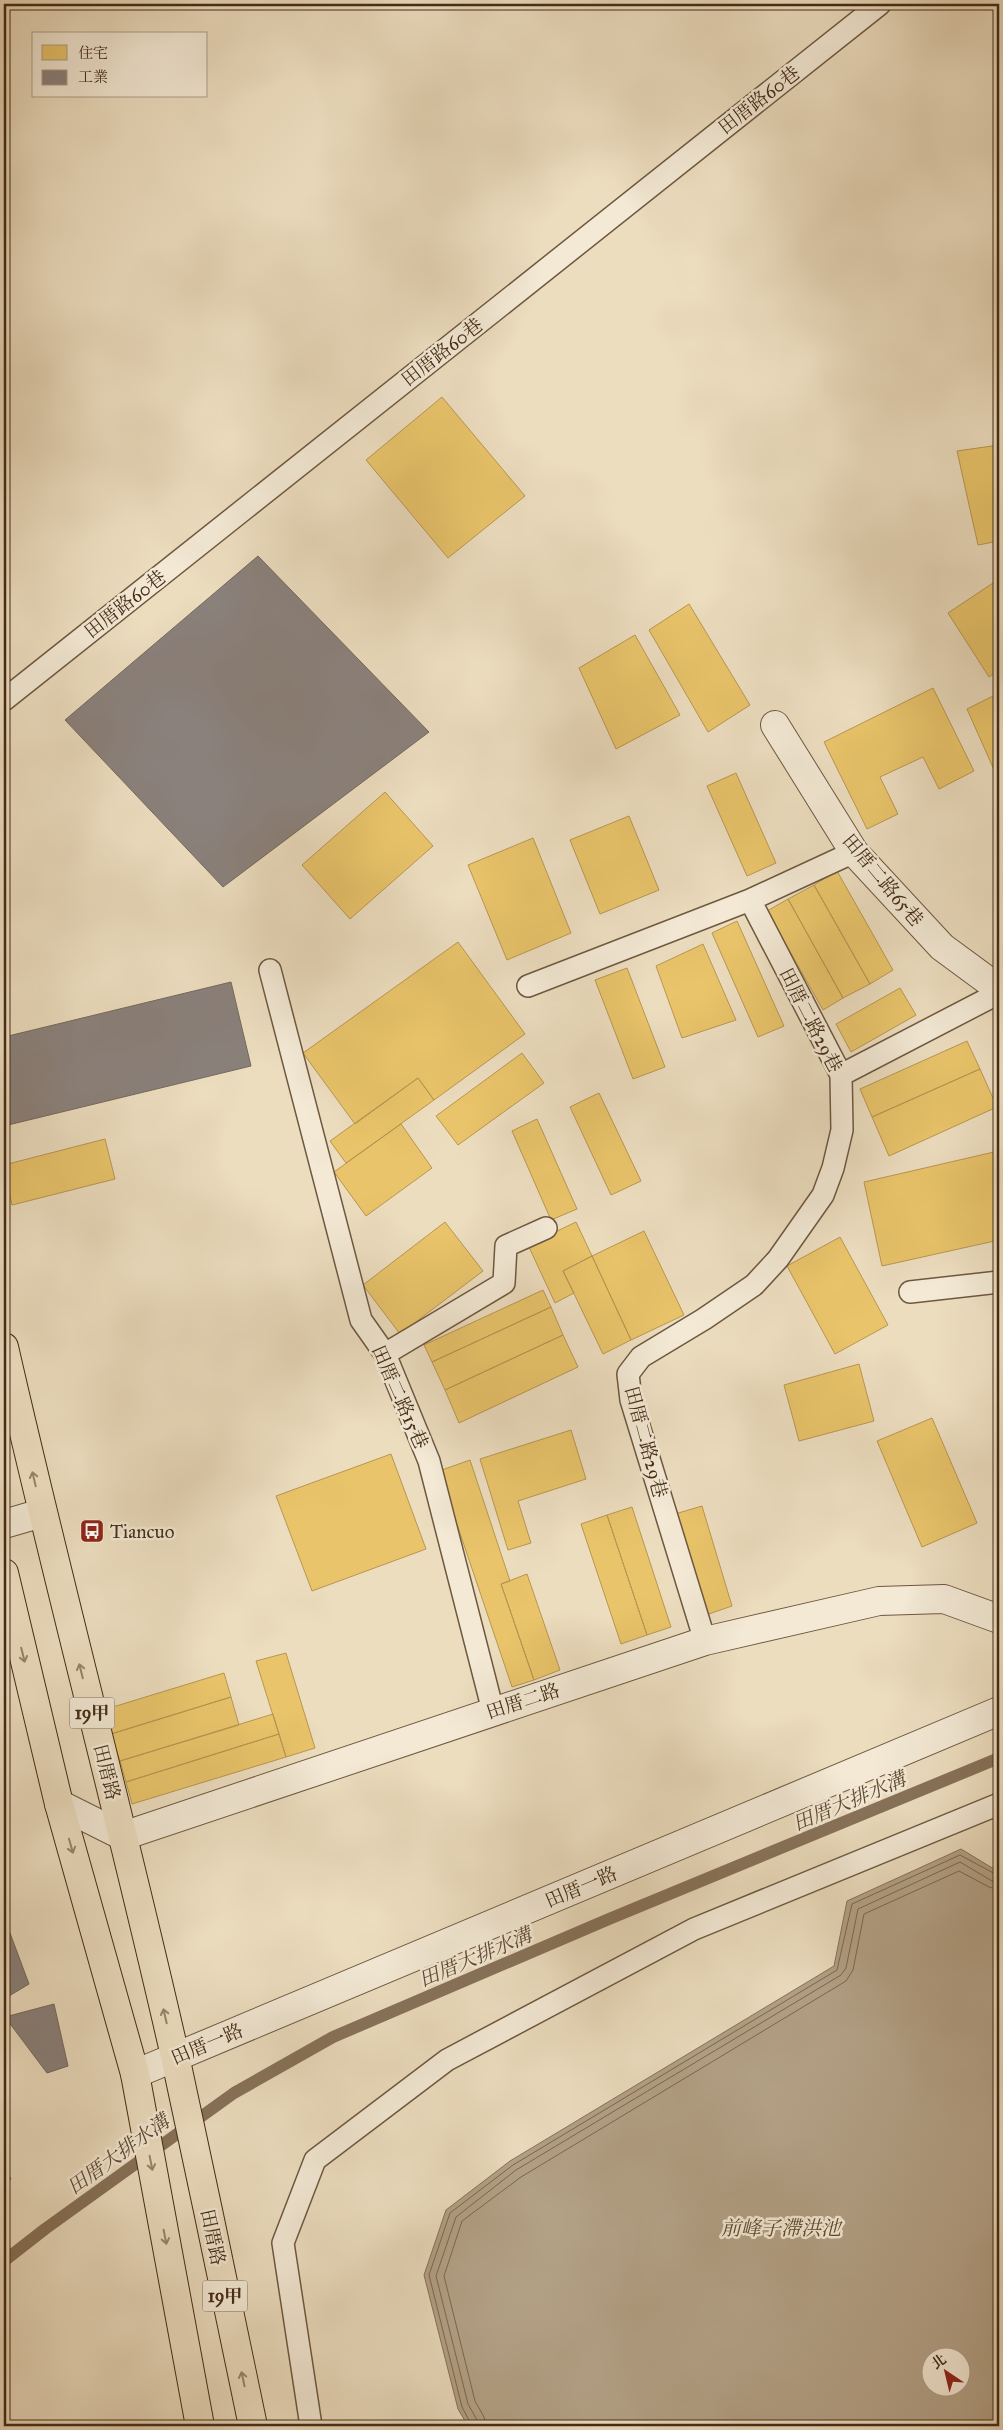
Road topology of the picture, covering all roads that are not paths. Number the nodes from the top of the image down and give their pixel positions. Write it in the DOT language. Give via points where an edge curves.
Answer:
graph roads {
  1 [pos="880,4"];
  2 [pos="4,700"];
  3 [pos="775,725"];
  4 [pos="854,852"];
  5 [pos="750,900"];
  6 [pos="270,970"];
  7 [pos="528,986"];
  8 [pos="999,989"];
  9 [pos="999,993"];
  10 [pos="841,1075"];
  11 [pos="546,1228"];
  12 [pos="999,1282"];
  13 [pos="910,1292"];
  14 [pos="4,1347"];
  15 [pos="385,1354"];
  16 [pos="42,1512"];
  17 [pos="4,1524"];
  18 [pos="4,1573"];
  19 [pos="999,1619"];
  20 [pos="705,1641"];
  21 [pos="493,1711"];
  22 [pos="999,1711"];
  23 [pos="60,1804"];
  24 [pos="999,1804"];
  25 [pos="123,1836"];
  26 [pos="178,2069"];
  27 [pos="135,2074"];
  28 [pos="200,2426"];
  29 [pos="253,2426"];
  30 [pos="310,2426"];
  1 -- 2 [label="lane, 田厝路60巷"];
  3 -- 4 [label="street, 田厝二路65巷"];
  4 -- 5 [label="lane"];
  4 -- 8 [label="street, 田厝二路65巷" via="942,947"];
  5 -- 7 [label="lane"];
  5 -- 10 [label="lane, 田厝二路29巷"];
  6 -- 15 [label="lane, 田厝二路15巷" via="361,1320"];
  9 -- 10 [label="lane"];
  10 -- 20 [label="lane, 田厝二路29巷" via="842,1130 833,1168 823,1195 778,1259 754,1285 641,1357 628,1374 631,1400"];
  11 -- 15 [label="lane" via="506,1246 504,1283"];
  12 -- 13 [label="lane"];
  16 -- 14 [label="main road, 田厝路 / 19甲, one-way"];
  15 -- 21 [label="lane, 田厝二路15巷" via="429,1461"];
  16 -- 17 [label="street"];
  25 -- 16 [label="main road, 田厝路 / 19甲, one-way"];
  18 -- 23 [label="main road, 19甲, one-way"];
  19 -- 20 [label="street, 田厝二路" via="944,1599 880,1601"];
  20 -- 21 [label="street, 田厝二路"];
  21 -- 25 [label="street, 田厝二路"];
  22 -- 26 [label="street, 田厝一路"];
  23 -- 25 [label="street"];
  23 -- 27 [label="main road, 19甲, one-way"];
  24 -- 30 [label="lane" via="694,1929 447,2060 315,2160 283,2243"];
  26 -- 25 [label="main road, 田厝路 / 19甲, one-way"];
  26 -- 27 [label="street, 田厝一路"];
  29 -- 26 [label="main road, 田厝路 / 19甲, one-way"];
  27 -- 28 [label="main road, 19甲, one-way"];
}
